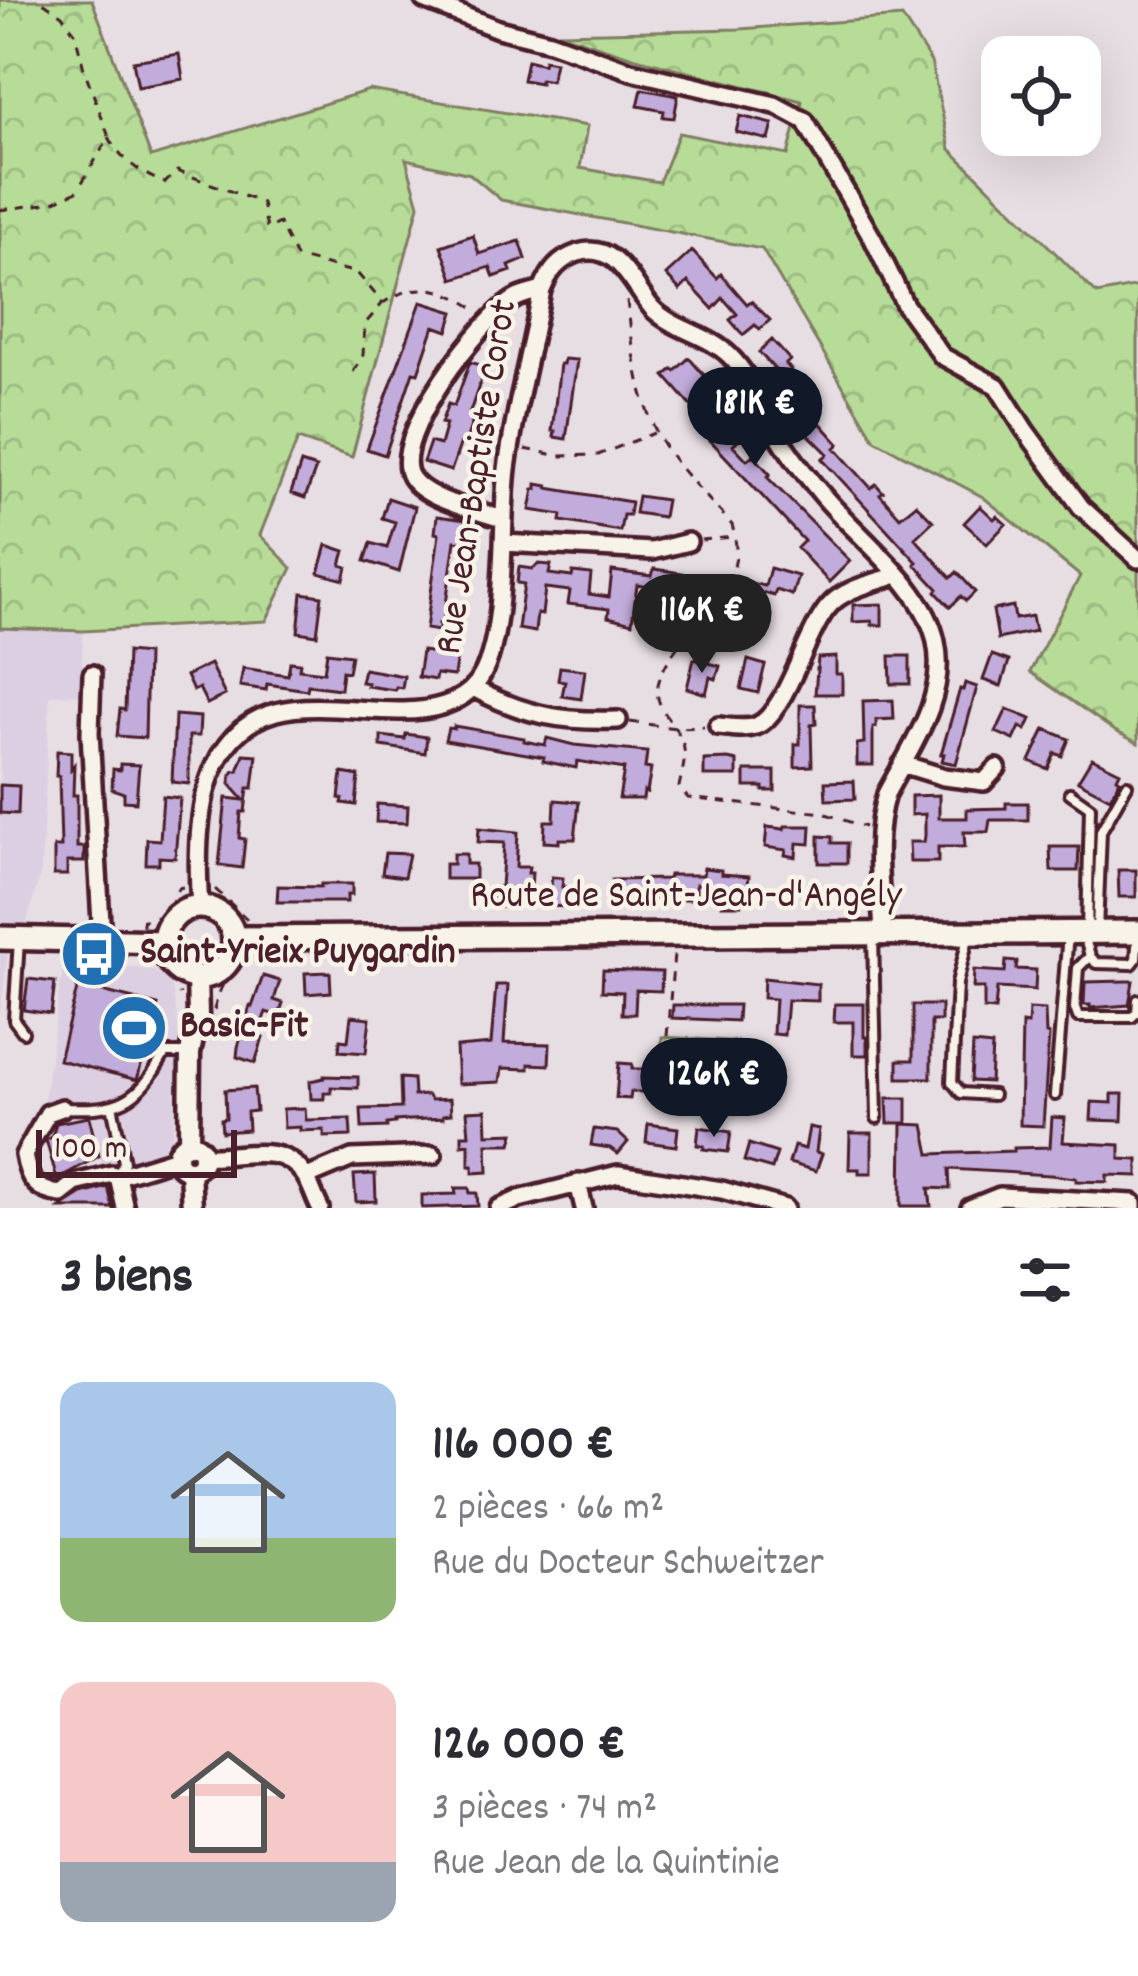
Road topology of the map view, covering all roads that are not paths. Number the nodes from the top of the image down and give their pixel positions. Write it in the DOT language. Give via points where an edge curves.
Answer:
graph roads {
  1 [pos="424,0"];
  2 [pos="542,290"];
  3 [pos="503,519"];
  4 [pos="688,542"];
  5 [pos="503,543"];
  6 [pos="1138,560"];
  7 [pos="897,575"];
  8 [pos="92,674"];
  9 [pos="473,688"];
  10 [pos="618,720"];
  11 [pos="718,726"];
  12 [pos="902,764"];
  13 [pos="997,768"];
  14 [pos="1127,784"];
  15 [pos="1070,794"];
  16 [pos="199,896"];
  17 [pos="1084,931"];
  18 [pos="969,932"];
  19 [pos="1138,932"];
  20 [pos="878,933"];
  21 [pos="10,938"];
  22 [pos="235,938"];
  23 [pos="101,940"];
  24 [pos="153,941"];
  25 [pos="1090,956"];
  26 [pos="1137,961"];
  27 [pos="198,986"];
  28 [pos="1138,1000"];
  29 [pos="23,1032"];
  30 [pos="190,1053"];
  31 [pos="993,1095"];
  32 [pos="1055,1095"];
  33 [pos="112,1105"];
  34 [pos="62,1108"];
  35 [pos="878,1118"];
  36 [pos="433,1155"];
  37 [pos="190,1157"];
  38 [pos="118,1176"];
  39 [pos="307,1177"];
  40 [pos="578,1183"];
  41 [pos="61,1201"];
  42 [pos="1135,1204"];
  43 [pos="125,1208"];
  44 [pos="192,1208"];
  45 [pos="320,1208"];
  46 [pos="500,1208"];
  47 [pos="584,1208"];
  48 [pos="785,1208"];
  49 [pos="970,1208"];
  1 -- 6 [label="street" via="631,71 775,105 805,121 905,305 942,356 997,386 1081,507"];
  2 -- 3 [label="street, Rue Jean-Baptiste Corot"];
  2 -- 3 [label="street" via="515,299 463,351 410,446 413,482"];
  2 -- 7 [label="street, Rue Jean-Baptiste Corot" via="566,257 589,250 622,266 654,310 728,353 821,494"];
  3 -- 5 [label="street, Rue Jean-Baptiste Corot"];
  4 -- 5 [label="street" via="652,551"];
  5 -- 9 [label="street, Rue Jean-Baptiste Corot" via="494,648"];
  7 -- 11 [label="street" via="841,594 826,609 760,725"];
  7 -- 12 [label="street" via="925,611 938,667 933,703"];
  8 -- 23 [label="street"];
  9 -- 10 [label="street" via="537,714"];
  9 -- 16 [label="street, Rue Jean-Baptiste Corot" via="426,711 294,709 257,719 226,745 204,791"];
  12 -- 13 [label="street" via="970,782"];
  12 -- 20 [label="street" via="878,831"];
  14 -- 17 [label="lane" via="1101,831"];
  15 -- 17 [label="lane" via="1090,807"];
  16 -- 22 [label="main road"];
  16 -- 24 [label="main road"];
  17 -- 18 [label="main road, Route de Saint-Jean-d'Angély"];
  17 -- 19 [label="main road, Route de Saint-Jean-d'Angély"];
  17 -- 25 [label="lane"];
  17 -- 32 [label="lane"];
  18 -- 20 [label="main road, Route de Saint-Jean-d'Angély"];
  18 -- 31 [label="lane" via="957,983 952,1082 961,1093"];
  19 -- 26 [label="lane"];
  20 -- 22 [label="main road, Route de Saint-Jean-d'Angély"];
  20 -- 35 [label="lane"];
  21 -- 23 [label="main road"];
  21 -- 29 [label="lane" via="20,957 14,1020"];
  22 -- 27 [label="main road" via="220,970"];
  23 -- 24 [label="main road"];
  24 -- 27 [label="main road"];
  25 -- 26 [label="lane" via="1105,965"];
  25 -- 28 [label="lane" via="1078,968 1078,1017 1132,1017"];
  27 -- 30 [label="street"];
  30 -- 33 [label="lane" via="165,1053 148,1084"];
  30 -- 37 [label="street"];
  33 -- 34 [label="lane"];
  33 -- 38 [label="lane" via="124,1162"];
  34 -- 41 [label="street" via="48,1113 24,1155 34,1184"];
  36 -- 39 [label="street" via="352,1158"];
  37 -- 38 [label="street"];
  37 -- 39 [label="street" via="275,1152"];
  37 -- 44 [label="street"];
  38 -- 41 [label="street" via="75,1183"];
  38 -- 43 [label="street"];
  39 -- 45 [label="street"];
  40 -- 46 [label="street"];
  40 -- 47 [label="street"];
  40 -- 48 [label="street" via="618,1174"];
  42 -- 49 [label="street" via="1000,1196"];
}
